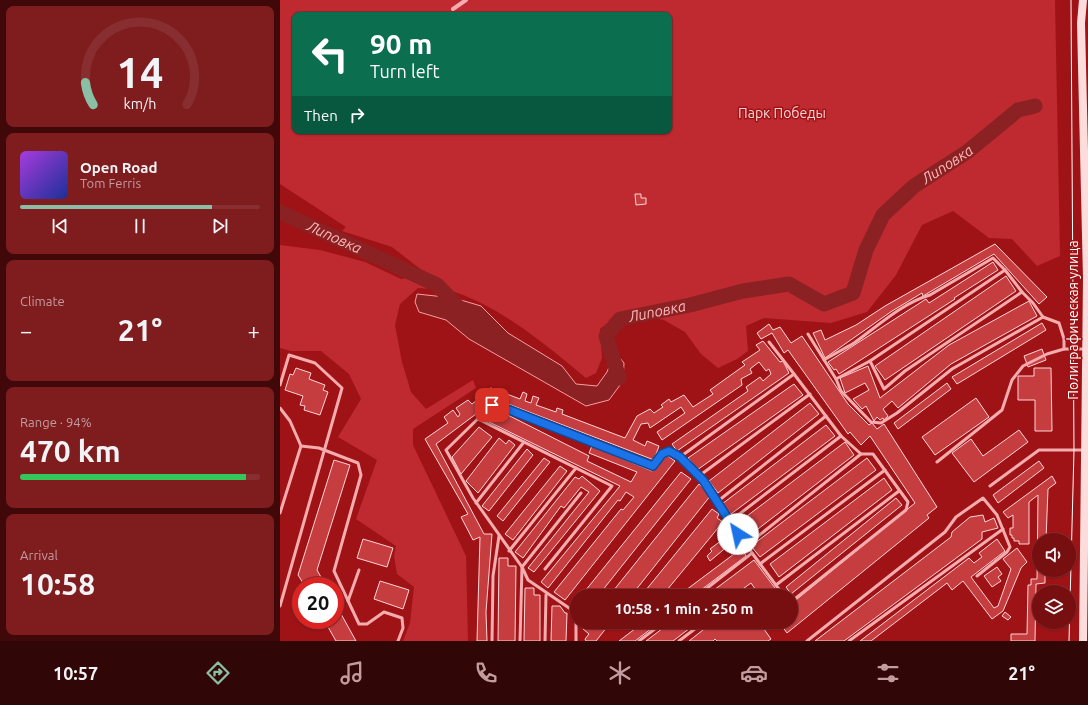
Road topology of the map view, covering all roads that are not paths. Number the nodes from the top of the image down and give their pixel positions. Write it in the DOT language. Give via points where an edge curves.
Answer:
graph roads {
  1 [pos="466,0"];
  2 [pos="1083,0"];
  3 [pos="453,9"];
  4 [pos="1005,270"];
  5 [pos="1087,278"];
  6 [pos="1022,292"];
  7 [pos="1043,317"];
  8 [pos="808,334"];
  9 [pos="769,342"];
  10 [pos="1064,349"];
  11 [pos="1086,349"];
  12 [pos="824,360"];
  13 [pos="870,361"];
  14 [pos="794,374"];
  15 [pos="836,378"];
  16 [pos="280,386"];
  17 [pos="810,394"];
  18 [pos="280,408"];
  19 [pos="826,416"];
  20 [pos="478,419"];
  21 [pos="841,436"];
  22 [pos="524,442"];
  23 [pos="301,446"];
  24 [pos="324,450"];
  25 [pos="1086,450"];
  26 [pos="861,454"];
  27 [pos="680,457"];
  28 [pos="937,462"];
  29 [pos="576,468"];
  30 [pos="885,470"];
  31 [pos="699,476"];
  32 [pos="990,486"];
  33 [pos="899,490"];
  34 [pos="581,493"];
  35 [pos="1087,493"];
  36 [pos="718,501"];
  37 [pos="476,503"];
  38 [pos="280,513"];
  39 [pos="729,522"];
  40 [pos="1003,529"];
  41 [pos="499,536"];
  42 [pos="747,545"];
  43 [pos="510,551"];
  44 [pos="752,553"];
  45 [pos="760,564"];
  46 [pos="522,567"];
  47 [pos="545,569"];
  48 [pos="359,570"];
  49 [pos="1086,575"];
  50 [pos="977,576"];
  51 [pos="776,585"];
  52 [pos="706,589"];
  53 [pos="779,589"];
  54 [pos="546,595"];
  55 [pos="798,596"];
  56 [pos="348,601"];
  57 [pos="280,606"];
  58 [pos="655,629"];
  59 [pos="695,629"];
  60 [pos="398,641"];
  61 [pos="492,641"];
  62 [pos="520,641"];
  63 [pos="545,641"];
  64 [pos="576,641"];
  65 [pos="639,641"];
  66 [pos="679,641"];
  67 [pos="807,641"];
  68 [pos="849,641"];
  69 [pos="1083,641"];
  1 -- 3 [label="street"];
  2 -- 5 [label="street, Полиграфическая улица" via="1080,23"];
  4 -- 6 [label="lane"];
  4 -- 12 [label="lane" via="993,258 892,314 852,344"];
  4 -- 13 [label="lane"];
  5 -- 11 [label="street, Полиграфическая улица"];
  6 -- 7 [label="lane"];
  6 -- 13 [label="lane" via="905,371 884,389"];
  7 -- 10 [label="lane" via="1059,323"];
  7 -- 15 [label="lane" via="952,369 881,423 871,422 841,391"];
  8 -- 12 [label="lane"];
  9 -- 14 [label="lane"];
  10 -- 11 [label="lane"];
  10 -- 28 [label="lane" via="1023,366 1012,380 1002,410"];
  11 -- 25 [label="street, Полиграфическая улица"];
  12 -- 15 [label="lane"];
  13 -- 15 [label="lane"];
  14 -- 17 [label="lane"];
  14 -- 27 [label="lane"];
  16 -- 24 [label="lane" via="289,355 316,364 342,388"];
  17 -- 19 [label="lane"];
  17 -- 31 [label="lane"];
  18 -- 23 [label="lane" via="290,421"];
  19 -- 21 [label="lane"];
  19 -- 36 [label="lane"];
  20 -- 22 [label="lane"];
  20 -- 27 [label="lane" via="492,405 653,466 662,454 669,451"];
  20 -- 37 [label="lane" via="446,450"];
  21 -- 26 [label="lane"];
  21 -- 39 [label="lane"];
  22 -- 29 [label="lane"];
  22 -- 37 [label="lane"];
  23 -- 24 [label="lane"];
  23 -- 38 [label="lane"];
  24 -- 56 [label="lane" via="358,463 361,475 334,571"];
  24 -- 57 [label="lane"];
  25 -- 32 [label="lane" via="1039,450"];
  25 -- 35 [label="street, Полиграфическая улица"];
  26 -- 30 [label="lane" via="873,454"];
  26 -- 42 [label="lane"];
  27 -- 31 [label="lane"];
  29 -- 43 [label="lane"];
  29 -- 47 [label="lane" via="612,486"];
  30 -- 33 [label="lane"];
  30 -- 45 [label="lane"];
  31 -- 36 [label="lane"];
  33 -- 51 [label="lane"];
  33 -- 55 [label="lane" via="908,502 906,510"];
  34 -- 46 [label="lane"];
  35 -- 49 [label="street, Полиграфическая улица"];
  36 -- 39 [label="lane"];
  37 -- 41 [label="lane"];
  39 -- 42 [label="lane"];
  40 -- 50 [label="lane" via="1010,547"];
  40 -- 67 [label="lane" via="997,515 983,498 956,517 945,532"];
  40 -- 68 [label="lane"];
  41 -- 43 [label="lane"];
  41 -- 61 [label="lane" via="493,576"];
  42 -- 44 [label="lane"];
  43 -- 46 [label="lane"];
  44 -- 45 [label="lane"];
  44 -- 52 [label="lane"];
  45 -- 51 [label="lane"];
  46 -- 62 [label="lane"];
  46 -- 64 [label="lane" via="528,580 572,610 576,618"];
  48 -- 56 [label="lane"];
  49 -- 69 [label="street, Полиграфическая улица"];
  51 -- 53 [label="lane"];
  54 -- 63 [label="lane"];
  56 -- 60 [label="lane" via="359,624 367,624 384,612 402,618 403,628"];
  58 -- 65 [label="lane"];
  59 -- 66 [label="lane"];
}
